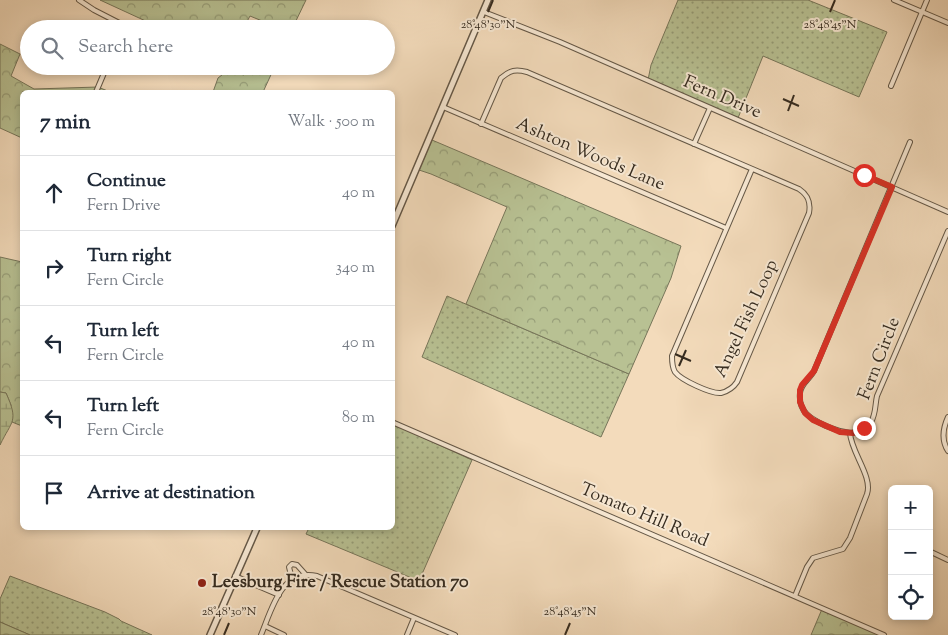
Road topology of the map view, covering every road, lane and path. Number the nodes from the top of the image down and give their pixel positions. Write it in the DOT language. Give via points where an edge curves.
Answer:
graph roads {
  1 [pos="79,0"];
  2 [pos="488,0"];
  3 [pos="894,0"];
  4 [pos="927,0"];
  5 [pos="484,12"];
  6 [pos="923,12"];
  7 [pos="112,20"];
  8 [pos="948,23"];
  9 [pos="103,75"];
  10 [pos="891,86"];
  11 [pos="97,90"];
  12 [pos="443,107"];
  13 [pos="710,108"];
  14 [pos="481,124"];
  15 [pos="910,142"];
  16 [pos="694,144"];
  17 [pos="752,169"];
  18 [pos="892,187"];
  19 [pos="948,212"];
  20 [pos="395,219"];
  21 [pos="726,228"];
  22 [pos="948,230"];
  23 [pos="948,417"];
  24 [pos="395,423"];
  25 [pos="850,433"];
  26 [pos="948,451"];
  27 [pos="255,530"];
  28 [pos="933,554"];
  29 [pos="948,560"];
  30 [pos="306,575"];
  31 [pos="235,576"];
  32 [pos="292,579"];
  33 [pos="279,595"];
  34 [pos="795,596"];
  35 [pos="414,618"];
  36 [pos="264,626"];
  37 [pos="210,635"];
  38 [pos="261,635"];
  39 [pos="284,635"];
  40 [pos="407,635"];
  41 [pos="454,635"];
  42 [pos="884,635"];
  1 -- 7 [label="street"];
  2 -- 5 [label="street"];
  3 -- 6 [label="street"];
  4 -- 6 [label="street"];
  5 -- 12 [label="street"];
  5 -- 13 [label="street, Fern Drive"];
  6 -- 8 [label="street"];
  6 -- 10 [label="street"];
  9 -- 11 [label="street"];
  12 -- 14 [label="street, Ashton Woods Lane"];
  12 -- 20 [label="street"];
  13 -- 16 [label="street"];
  13 -- 18 [label="street, Fern Drive"];
  14 -- 16 [label="street, Angel Fish Loop" via="501,78 520,70"];
  14 -- 21 [label="street, Ashton Woods Lane"];
  15 -- 18 [label="street"];
  16 -- 17 [label="street, Angel Fish Loop"];
  17 -- 21 [label="street, Angel Fish Loop"];
  17 -- 21 [label="street, Angel Fish Loop" via="799,189 808,198 809,213 737,382 728,391 720,393 682,379 673,369 672,356"];
  18 -- 19 [label="street, Fern Drive"];
  18 -- 25 [label="street" via="814,371 800,390 802,409 808,417 840,432"];
  22 -- 25 [label="street, Fern Circle" via="877,396 873,418 864,428"];
  23 -- 26 [label="street" via="943,435"];
  24 -- 34 [label="street, Tomato Hill Road"];
  25 -- 34 [label="street" via="869,486 867,494 846,545 840,551 813,558"];
  27 -- 31 [label="street"];
  28 -- 29 [label="street"];
  30 -- 32 [label="street"];
  30 -- 32 [label="street" via="292,564 288,568"];
  30 -- 35 [label="street" via="317,576"];
  31 -- 33 [label="street"];
  31 -- 37 [label="street"];
  32 -- 33 [label="street"];
  33 -- 36 [label="street"];
  34 -- 42 [label="street, Tomato Hill Road"];
  35 -- 40 [label="street"];
  35 -- 41 [label="street"];
  36 -- 38 [label="street"];
  36 -- 39 [label="street"];
}
